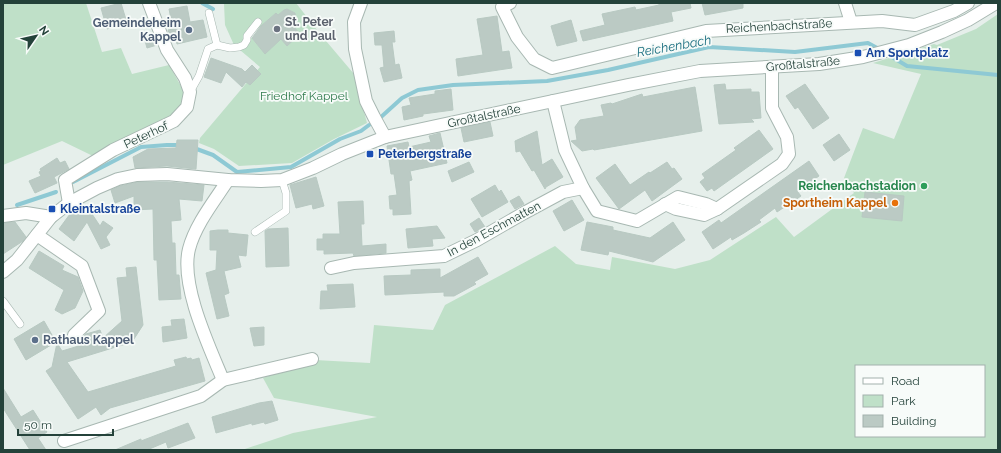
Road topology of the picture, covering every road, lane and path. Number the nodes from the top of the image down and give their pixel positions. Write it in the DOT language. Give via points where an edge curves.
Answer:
graph roads {
  1 [pos="149,3"];
  2 [pos="361,3"];
  3 [pos="845,3"];
  4 [pos="968,3"];
  5 [pos="996,3"];
  6 [pos="506,5"];
  7 [pos="209,13"];
  8 [pos="258,22"];
  9 [pos="851,22"];
  10 [pos="217,45"];
  11 [pos="772,67"];
  12 [pos="190,92"];
  13 [pos="553,101"];
  14 [pos="385,137"];
  15 [pos="228,180"];
  16 [pos="282,180"];
  17 [pos="583,188"];
  18 [pos="68,195"];
  19 [pos="3,216"];
  20 [pos="51,217"];
  21 [pos="255,232"];
  22 [pos="37,235"];
  23 [pos="331,268"];
  24 [pos="3,272"];
  25 [pos="3,301"];
  26 [pos="20,324"];
  27 [pos="74,335"];
  28 [pos="312,359"];
  29 [pos="223,380"];
  30 [pos="64,441"];
  1 -- 12 [label="street" via="167,50 185,78"];
  2 -- 14 [label="street" via="354,22 355,49 366,101"];
  3 -- 9 [label="street"];
  4 -- 9 [label="street, Reichenbachstraße" via="954,11 915,25 882,21"];
  5 -- 11 [label="street, Großtalstraße" via="968,20 909,45 819,64"];
  6 -- 9 [label="street, Reichenbachstraße" via="517,37 534,59 552,68 706,31"];
  7 -- 10 [label="lane"];
  8 -- 10 [label="lane" via="247,36 244,45 230,48"];
  10 -- 12 [label="lane" via="208,49 199,76"];
  11 -- 13 [label="street, Großtalstraße" via="700,70"];
  11 -- 17 [label="street" via="772,108 787,138 789,154 782,164 717,209 704,215 676,209 666,204 637,221 597,211"];
  12 -- 18 [label="street, Peterhof" via="187,107 174,121 113,150 65,180"];
  13 -- 14 [label="street, Großtalstraße"];
  13 -- 17 [label="street" via="565,150"];
  14 -- 16 [label="street, Großtalstraße"];
  15 -- 16 [label="street, Großtalstraße"];
  15 -- 18 [label="street, Großtalstraße" via="167,174 137,175"];
  15 -- 29 [label="street" via="193,238 188,250 187,274 199,322"];
  16 -- 21 [label="lane" via="286,193 286,211"];
  17 -- 23 [label="street, In den Eschmatten" via="563,192 444,256 354,263"];
  18 -- 20 [label="street, Großtalstraße"];
  19 -- 20 [label="street" via="26,213"];
  20 -- 22 [label="street, Großtalstraße"];
  22 -- 24 [label="street, Großtalstraße" via="17,260"];
  22 -- 27 [label="street" via="82,266 85,274 99,312"];
  25 -- 26 [label="lane"];
  28 -- 29 [label="street"];
  29 -- 30 [label="street" via="201,396"];
}
